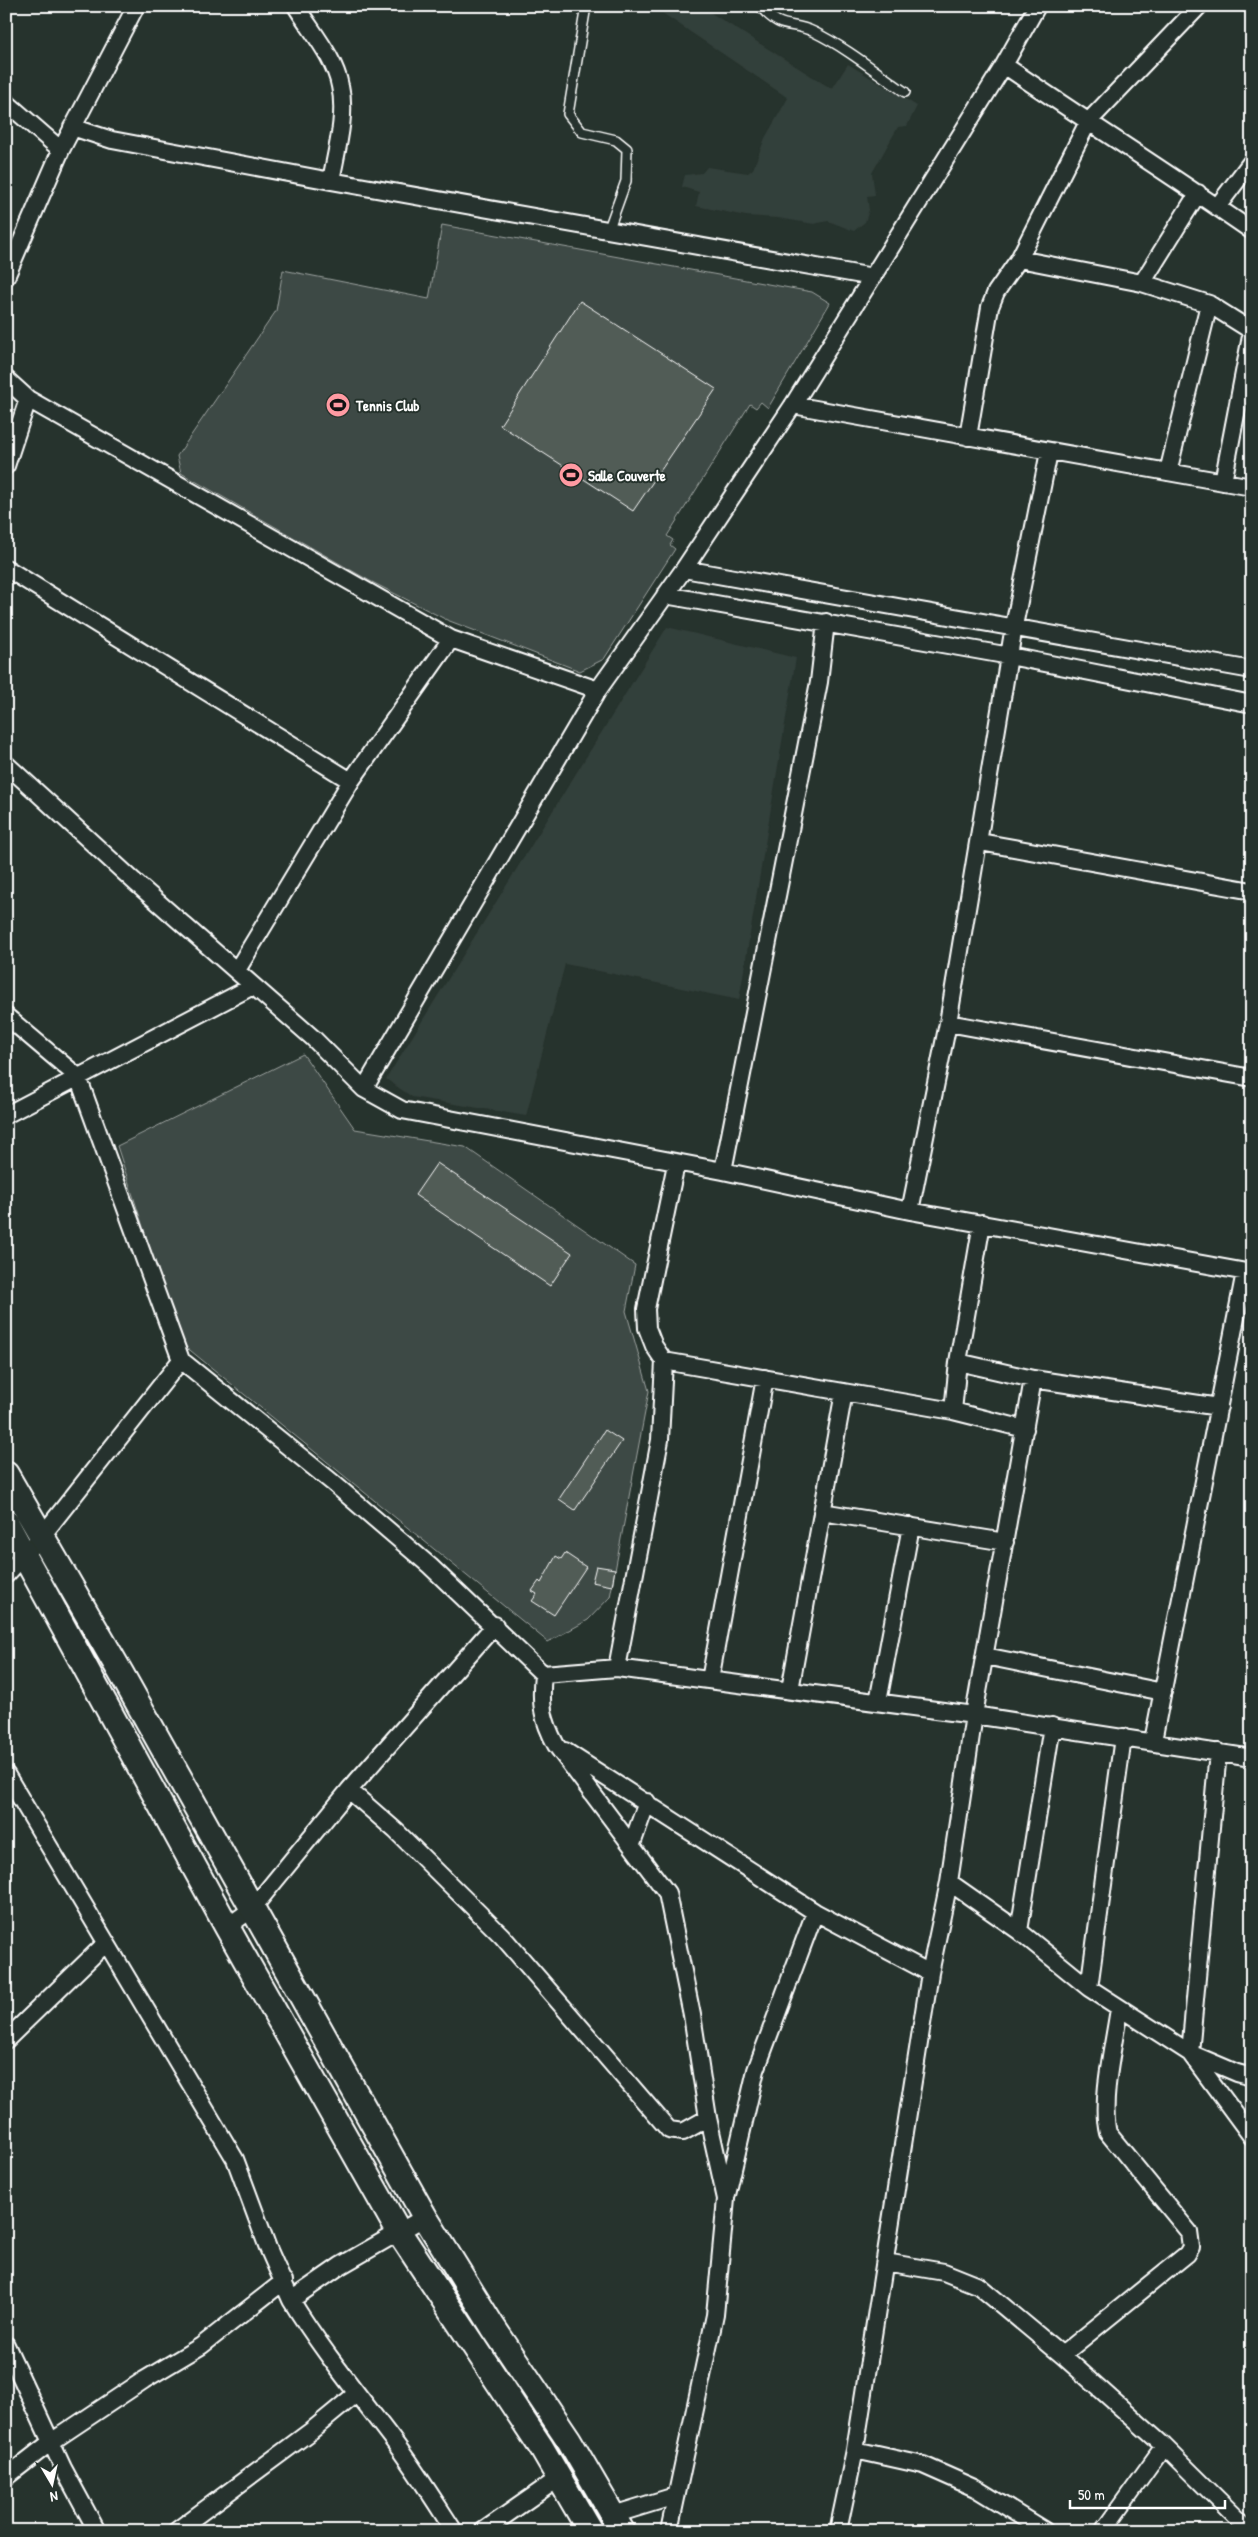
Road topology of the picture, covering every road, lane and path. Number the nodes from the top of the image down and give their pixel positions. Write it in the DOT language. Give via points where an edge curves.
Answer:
graph roads {
  1 [pos="136,6"];
  2 [pos="296,6"];
  3 [pos="586,6"];
  4 [pos="760,6"];
  5 [pos="1037,6"];
  6 [pos="1199,6"];
  7 [pos="1004,65"];
  8 [pos="906,92"];
  9 [pos="6,102"];
  10 [pos="1088,122"];
  11 [pos="72,127"];
  12 [pos="61,150"];
  13 [pos="1252,161"];
  14 [pos="332,181"];
  15 [pos="1198,193"];
  16 [pos="1217,207"];
  17 [pos="608,231"];
  18 [pos="1252,231"];
  19 [pos="1019,259"];
  20 [pos="6,277"];
  21 [pos="873,277"];
  22 [pos="1142,283"];
  23 [pos="1209,304"];
  24 [pos="6,380"];
  25 [pos="28,399"];
  26 [pos="793,404"];
  27 [pos="968,437"];
  28 [pos="1049,452"];
  29 [pos="6,466"];
  30 [pos="1168,472"];
  31 [pos="1223,482"];
  32 [pos="1252,487"];
  33 [pos="6,568"];
  34 [pos="684,569"];
  35 [pos="665,594"];
  36 [pos="826,622"];
  37 [pos="1014,626"];
  38 [pos="451,639"];
  39 [pos="1010,656"];
  40 [pos="1252,670"];
  41 [pos="598,690"];
  42 [pos="1252,704"];
  43 [pos="6,764"];
  44 [pos="351,781"];
  45 [pos="980,842"];
  46 [pos="1252,892"];
  47 [pos="237,970"];
  48 [pos="253,986"];
  49 [pos="6,1016"];
  50 [pos="948,1023"];
  51 [pos="78,1077"];
  52 [pos="1252,1078"];
  53 [pos="364,1089"];
  54 [pos="6,1115"];
  55 [pos="676,1164"];
  56 [pos="724,1171"];
  57 [pos="910,1211"];
  58 [pos="982,1223"];
  59 [pos="1248,1273"];
  60 [pos="181,1360"];
  61 [pos="664,1361"];
  62 [pos="958,1362"];
  63 [pos="765,1378"];
  64 [pos="1033,1379"];
  65 [pos="844,1392"];
  66 [pos="1219,1407"];
  67 [pos="953,1411"];
  68 [pos="1025,1429"];
  69 [pos="6,1474"];
  70 [pos="822,1512"];
  71 [pos="6,1522"];
  72 [pos="911,1526"];
  73 [pos="41,1537"];
  74 [pos="1005,1542"];
  75 [pos="26,1555"];
  76 [pos="6,1575"];
  77 [pos="495,1625"];
  78 [pos="985,1656"];
  79 [pos="617,1668"];
  80 [pos="543,1674"];
  81 [pos="710,1680"];
  82 [pos="790,1690"];
  83 [pos="1162,1692"];
  84 [pos="878,1702"];
  85 [pos="974,1715"];
  86 [pos="1052,1726"];
  87 [pos="1123,1737"];
  88 [pos="1153,1741"];
  89 [pos="556,1746"];
  90 [pos="1218,1752"];
  91 [pos="1252,1758"];
  92 [pos="6,1774"];
  93 [pos="349,1790"];
  94 [pos="647,1802"];
  95 [pos="632,1844"];
  96 [pos="949,1882"];
  97 [pos="252,1909"];
  98 [pos="815,1912"];
  99 [pos="227,1927"];
  100 [pos="1019,1931"];
  101 [pos="106,1943"];
  102 [pos="930,1973"];
  103 [pos="1089,1988"];
  104 [pos="1119,2010"];
  105 [pos="6,2040"];
  106 [pos="1190,2053"];
  107 [pos="1252,2077"];
  108 [pos="708,2118"];
  109 [pos="1252,2137"];
  110 [pos="726,2199"];
  111 [pos="425,2217"];
  112 [pos="399,2232"];
  113 [pos="885,2262"];
  114 [pos="284,2281"];
  115 [pos="291,2300"];
  116 [pos="6,2345"];
  117 [pos="1062,2355"];
  118 [pos="356,2394"];
  119 [pos="51,2442"];
  120 [pos="1164,2446"];
  121 [pos="854,2450"];
  122 [pos="6,2477"];
  123 [pos="559,2478"];
  124 [pos="675,2496"];
  125 [pos="618,2523"];
  126 [pos="97,2531"];
  127 [pos="176,2531"];
  128 [pos="454,2531"];
  129 [pos="483,2531"];
  130 [pos="590,2531"];
  131 [pos="668,2531"];
  132 [pos="838,2531"];
  133 [pos="1045,2531"];
  134 [pos="1103,2531"];
  135 [pos="1250,2531"];
  1 -- 11 [label="street"];
  2 -- 14 [label="street" via="334,67 340,85 342,104"];
  3 -- 17 [label="lane" via="568,114 582,132 616,140 627,149 626,181"];
  4 -- 8 [label="lane" via="771,19 787,26 812,30"];
  5 -- 7 [label="street"];
  6 -- 10 [label="street"];
  7 -- 10 [label="street"];
  7 -- 21 [label="street"];
  9 -- 12 [label="street"];
  10 -- 15 [label="street"];
  10 -- 19 [label="street"];
  11 -- 12 [label="street"];
  11 -- 14 [label="street" via="112,140"];
  12 -- 20 [label="street"];
  13 -- 16 [label="street"];
  14 -- 17 [label="street"];
  15 -- 16 [label="street"];
  15 -- 22 [label="street"];
  16 -- 18 [label="street"];
  17 -- 21 [label="street"];
  19 -- 22 [label="street"];
  19 -- 27 [label="street" via="996,292 990,307"];
  21 -- 26 [label="street"];
  22 -- 23 [label="street"];
  23 -- 30 [label="street"];
  23 -- 31 [label="street" via="1252,332"];
  24 -- 25 [label="street"];
  25 -- 29 [label="street"];
  25 -- 38 [label="street"];
  26 -- 27 [label="street"];
  26 -- 34 [label="street"];
  27 -- 28 [label="street"];
  28 -- 30 [label="street"];
  28 -- 37 [label="street"];
  30 -- 31 [label="street"];
  31 -- 32 [label="street"];
  33 -- 44 [label="street"];
  34 -- 35 [label="street"];
  34 -- 37 [label="street"];
  35 -- 36 [label="street"];
  35 -- 41 [label="street"];
  36 -- 39 [label="street"];
  36 -- 56 [label="street" via="819,682"];
  37 -- 39 [label="street"];
  37 -- 40 [label="street"];
  38 -- 41 [label="street"];
  38 -- 44 [label="street"];
  39 -- 42 [label="street"];
  39 -- 45 [label="street"];
  41 -- 53 [label="street"];
  43 -- 47 [label="street"];
  44 -- 47 [label="street"];
  45 -- 46 [label="street"];
  45 -- 50 [label="street"];
  47 -- 48 [label="street"];
  48 -- 51 [label="street"];
  48 -- 53 [label="street" via="313,1038"];
  49 -- 51 [label="street"];
  50 -- 52 [label="street"];
  50 -- 57 [label="street"];
  51 -- 54 [label="street"];
  51 -- 60 [label="street"];
  53 -- 55 [label="street" via="402,1110"];
  55 -- 56 [label="street"];
  55 -- 61 [label="street" via="646,1310 647,1328"];
  56 -- 57 [label="street"];
  57 -- 58 [label="street"];
  58 -- 59 [label="street"];
  58 -- 62 [label="street"];
  59 -- 66 [label="street"];
  60 -- 73 [label="street"];
  60 -- 77 [label="street" via="332,1482"];
  61 -- 63 [label="street"];
  61 -- 79 [label="street" via="660,1440"];
  62 -- 64 [label="street"];
  62 -- 67 [label="street"];
  63 -- 65 [label="street"];
  63 -- 81 [label="street"];
  64 -- 66 [label="street"];
  64 -- 68 [label="street"];
  65 -- 67 [label="street"];
  65 -- 70 [label="street"];
  66 -- 83 [label="street"];
  67 -- 68 [label="street"];
  68 -- 74 [label="street"];
  69 -- 73 [label="street"];
  70 -- 72 [label="street"];
  70 -- 82 [label="street"];
  71 -- 75 [label="street"];
  72 -- 74 [label="street"];
  72 -- 84 [label="street"];
  73 -- 75 [label="street"];
  73 -- 97 [label="street"];
  74 -- 78 [label="street"];
  75 -- 76 [label="street"];
  75 -- 99 [label="street"];
  77 -- 80 [label="street"];
  77 -- 93 [label="street"];
  78 -- 83 [label="street"];
  78 -- 85 [label="street"];
  79 -- 80 [label="street"];
  79 -- 81 [label="street"];
  80 -- 89 [label="street" via="540,1700 545,1725"];
  81 -- 82 [label="street"];
  82 -- 84 [label="street"];
  83 -- 88 [label="street"];
  84 -- 85 [label="street"];
  85 -- 86 [label="street"];
  85 -- 96 [label="street"];
  86 -- 87 [label="street"];
  86 -- 100 [label="street"];
  87 -- 88 [label="street"];
  87 -- 103 [label="street"];
  88 -- 90 [label="street"];
  89 -- 94 [label="street"];
  89 -- 95 [label="street"];
  90 -- 91 [label="street"];
  90 -- 106 [label="street"];
  92 -- 101 [label="street"];
  93 -- 97 [label="street"];
  93 -- 108 [label="street" via="396,1831 502,1936 669,2130 683,2132"];
  94 -- 95 [label="street"];
  94 -- 98 [label="street"];
  95 -- 108 [label="street" via="667,1892 692,2015"];
  96 -- 100 [label="street"];
  96 -- 102 [label="street"];
  97 -- 99 [label="street"];
  97 -- 111 [label="street"];
  98 -- 102 [label="street"];
  98 -- 110 [label="street" via="756,2070"];
  99 -- 112 [label="street"];
  100 -- 103 [label="street"];
  101 -- 105 [label="street"];
  101 -- 114 [label="street" via="235,2159 268,2248"];
  102 -- 113 [label="street"];
  103 -- 104 [label="street"];
  104 -- 106 [label="street"];
  104 -- 117 [label="street" via="1106,2100 1108,2133 1188,2232 1190,2247 1187,2254"];
  106 -- 107 [label="street"];
  106 -- 109 [label="street"];
  108 -- 110 [label="street"];
  110 -- 124 [label="street" via="715,2315"];
  111 -- 112 [label="street"];
  111 -- 125 [label="street" via="493,2327 569,2440"];
  112 -- 115 [label="street" via="340,2266"];
  112 -- 123 [label="street"];
  113 -- 117 [label="street" via="944,2272 968,2280"];
  113 -- 121 [label="street"];
  114 -- 115 [label="street"];
  114 -- 119 [label="street" via="200,2346"];
  115 -- 118 [label="street"];
  116 -- 119 [label="street"];
  117 -- 120 [label="street"];
  118 -- 127 [label="street"];
  118 -- 128 [label="street" via="393,2440"];
  119 -- 122 [label="street"];
  119 -- 126 [label="street"];
  120 -- 134 [label="street"];
  120 -- 135 [label="street"];
  121 -- 132 [label="street"];
  121 -- 133 [label="street" via="923,2465 975,2488"];
  123 -- 129 [label="street"];
  123 -- 130 [label="street"];
  124 -- 125 [label="street"];
  124 -- 131 [label="street"];
}
